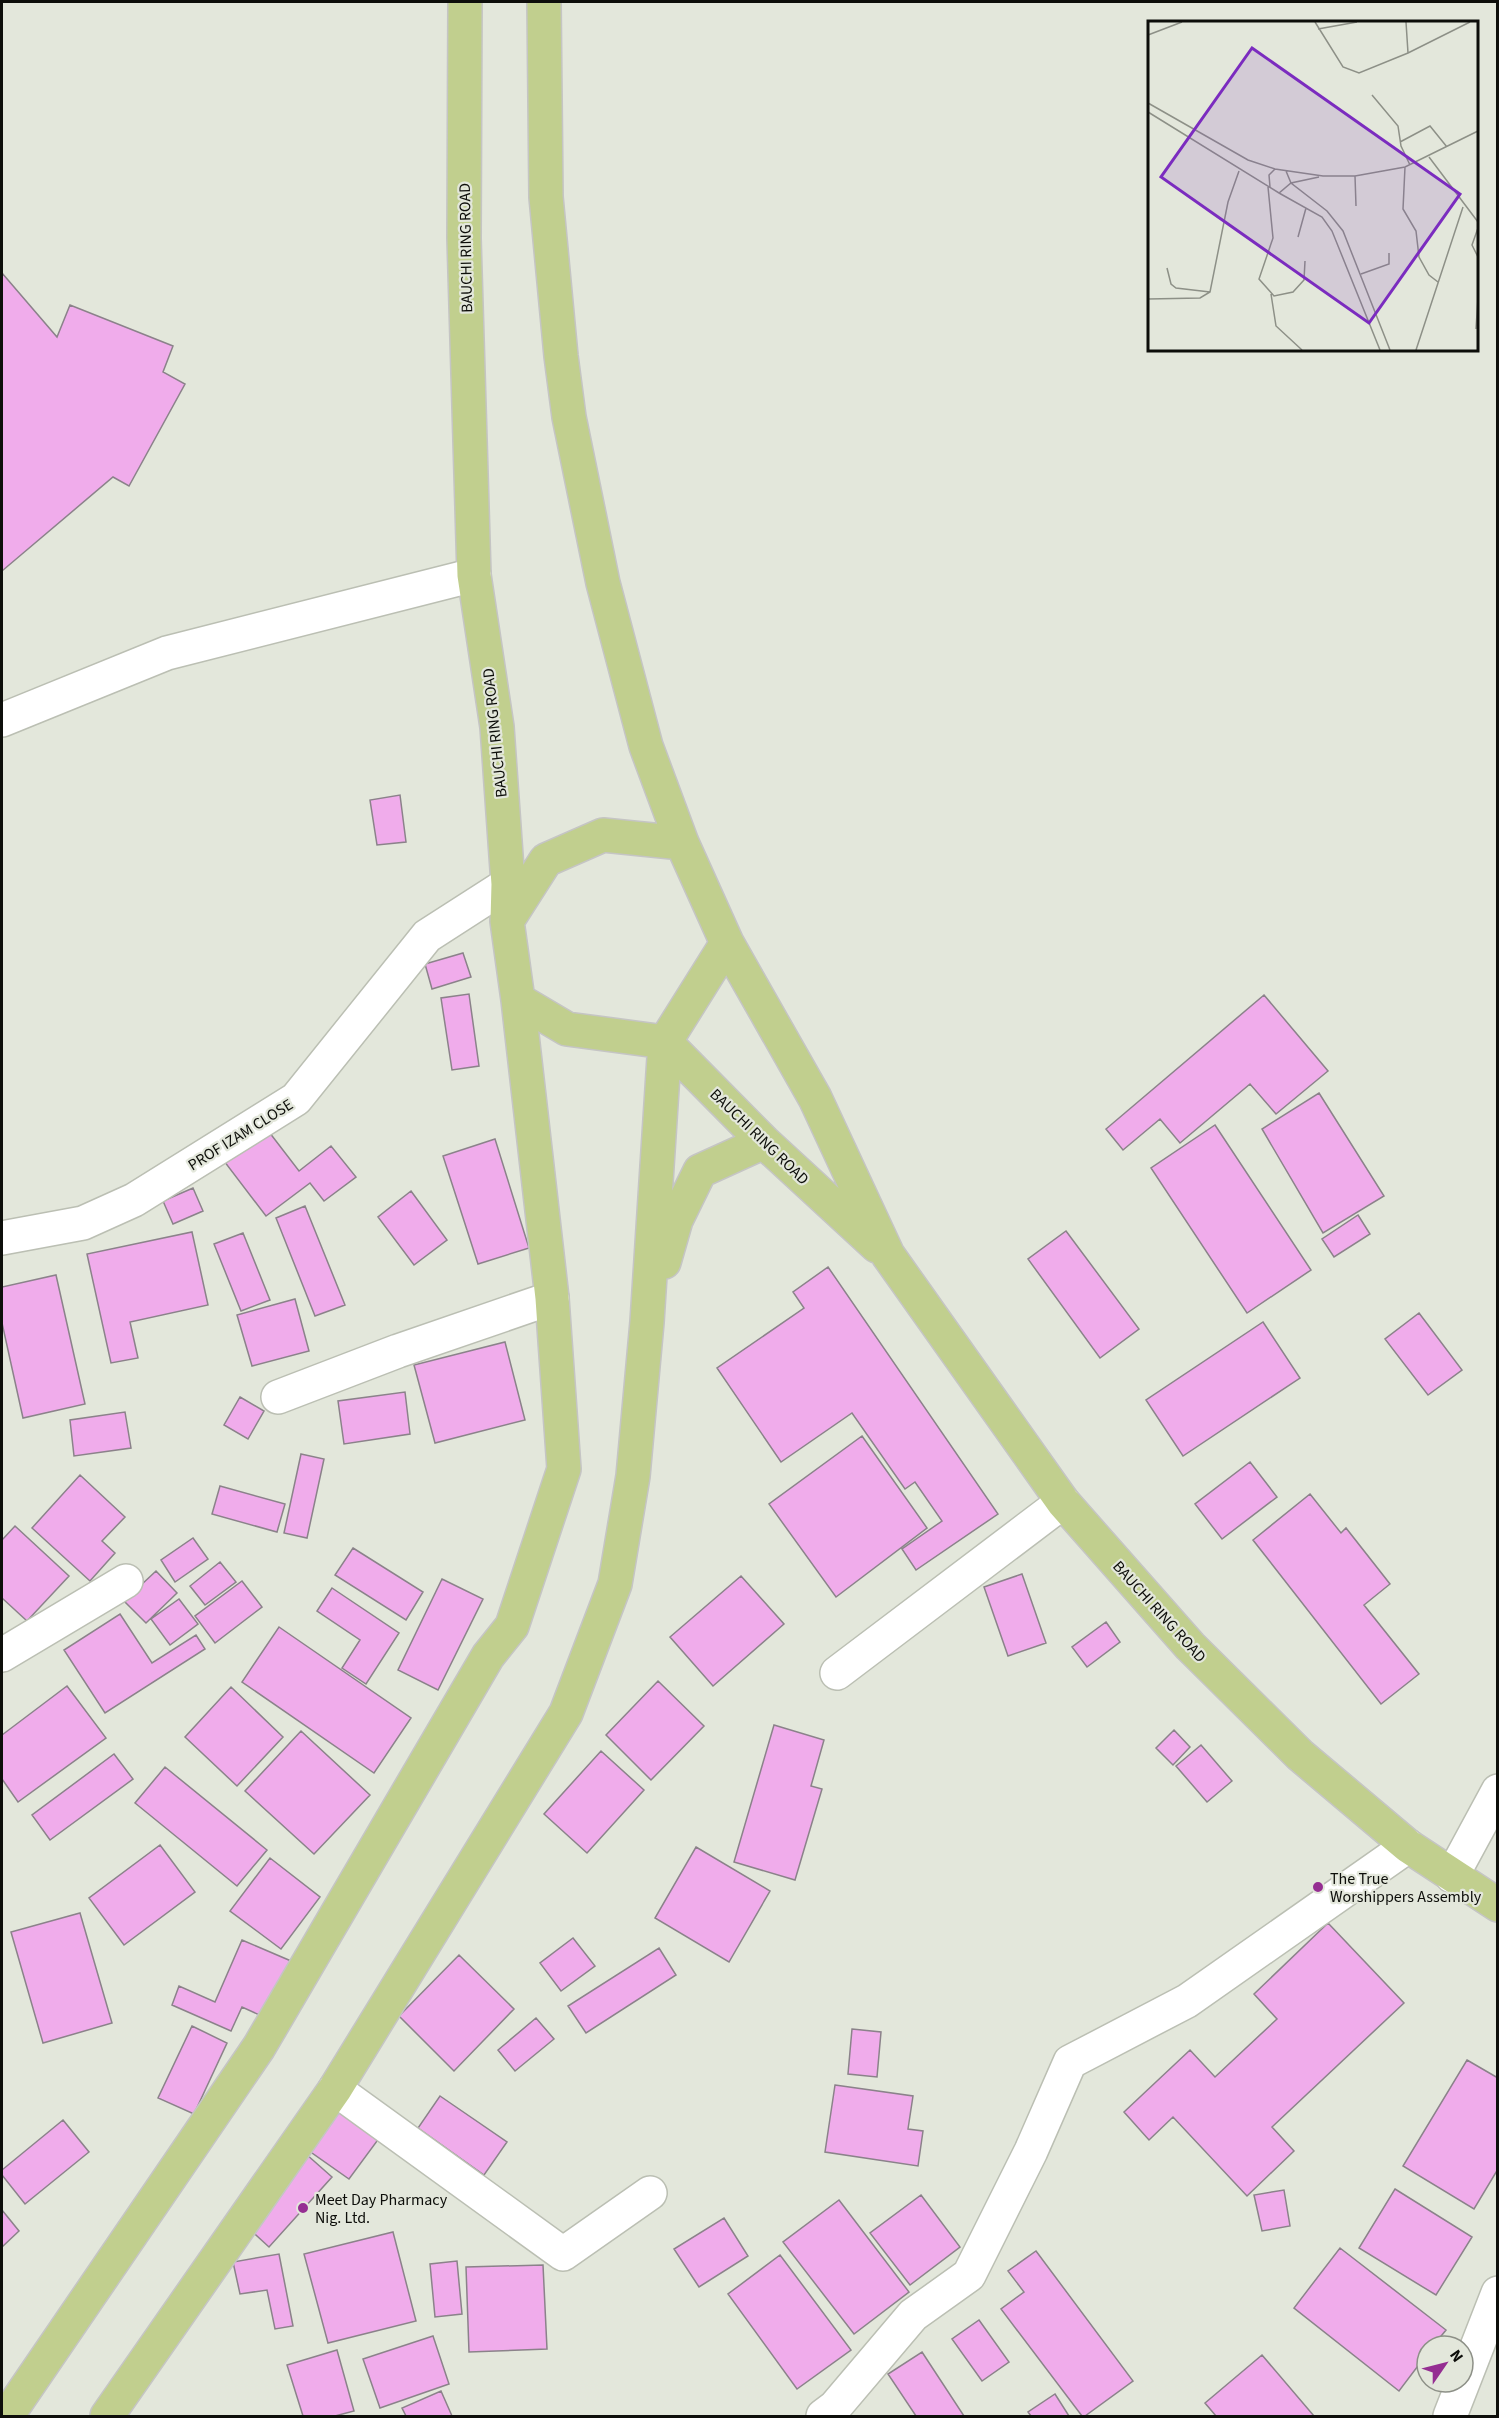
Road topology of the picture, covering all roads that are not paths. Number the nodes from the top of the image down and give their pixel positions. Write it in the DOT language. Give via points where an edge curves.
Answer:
graph roads {
  1 [pos="465,2"];
  2 [pos="544,2"];
  3 [pos="474,575"];
  4 [pos="2,720"];
  5 [pos="682,843"];
  6 [pos="508,884"];
  7 [pos="507,921"];
  8 [pos="727,943"];
  9 [pos="518,1000"];
  10 [pos="665,1042"];
  11 [pos="764,1142"];
  12 [pos="2,1238"];
  13 [pos="888,1255"];
  14 [pos="552,1298"];
  15 [pos="647,1322"];
  16 [pos="278,1397"];
  17 [pos="1062,1502"];
  18 [pos="126,1581"];
  19 [pos="2,1655"];
  20 [pos="837,1673"];
  21 [pos="1497,1791"];
  22 [pos="1408,1846"];
  23 [pos="1452,1875"];
  24 [pos="1497,1905"];
  25 [pos="335,2089"];
  26 [pos="650,2193"];
  27 [pos="1497,2293"];
  28 [pos="7,2416"];
  29 [pos="107,2416"];
  30 [pos="823,2416"];
  31 [pos="1450,2416"];
  1 -- 3 [label="main road, BAUCHI RING ROAD" via="464,238"];
  2 -- 5 [label="main road, BAUCHI RING ROAD" via="546,197 569,417 625,670 646,746"];
  3 -- 4 [label="street" via="167,653"];
  3 -- 6 [label="main road, BAUCHI RING ROAD" via="497,727"];
  5 -- 7 [label="main road" via="603,835 546,860"];
  5 -- 8 [label="main road, BAUCHI RING ROAD"];
  6 -- 7 [label="main road, BAUCHI RING ROAD"];
  6 -- 12 [label="street, PROF IZAM CLOSE" via="427,936 296,1099 134,1200 83,1223"];
  7 -- 9 [label="main road, BAUCHI RING ROAD"];
  8 -- 10 [label="main road"];
  8 -- 13 [label="main road, BAUCHI RING ROAD" via="815,1098"];
  9 -- 10 [label="main road" via="567,1029"];
  9 -- 14 [label="main road, BAUCHI RING ROAD"];
  10 -- 11 [label="main road, BAUCHI RING ROAD"];
  10 -- 15 [label="main road"];
  11 -- 13 [label="main road, BAUCHI RING ROAD"];
  11 -- 15 [label="main road" via="700,1171 676,1220"];
  13 -- 17 [label="main road, BAUCHI RING ROAD"];
  14 -- 16 [label="street"];
  14 -- 28 [label="main road, BAUCHI RING ROAD" via="564,1469 512,1626 488,1656 259,2047"];
  15 -- 25 [label="main road" via="633,1476 615,1584 566,1713"];
  17 -- 20 [label="street"];
  17 -- 22 [label="main road, BAUCHI RING ROAD" via="1190,1646 1300,1755"];
  18 -- 19 [label="street"];
  21 -- 23 [label="street"];
  22 -- 23 [label="main road, BAUCHI RING ROAD"];
  22 -- 30 [label="street" via="1187,2001 1070,2062 969,2275 913,2315"];
  23 -- 24 [label="main road, BAUCHI RING ROAD"];
  25 -- 26 [label="street" via="563,2254"];
  25 -- 29 [label="main road"];
  27 -- 31 [label="street"];
}
